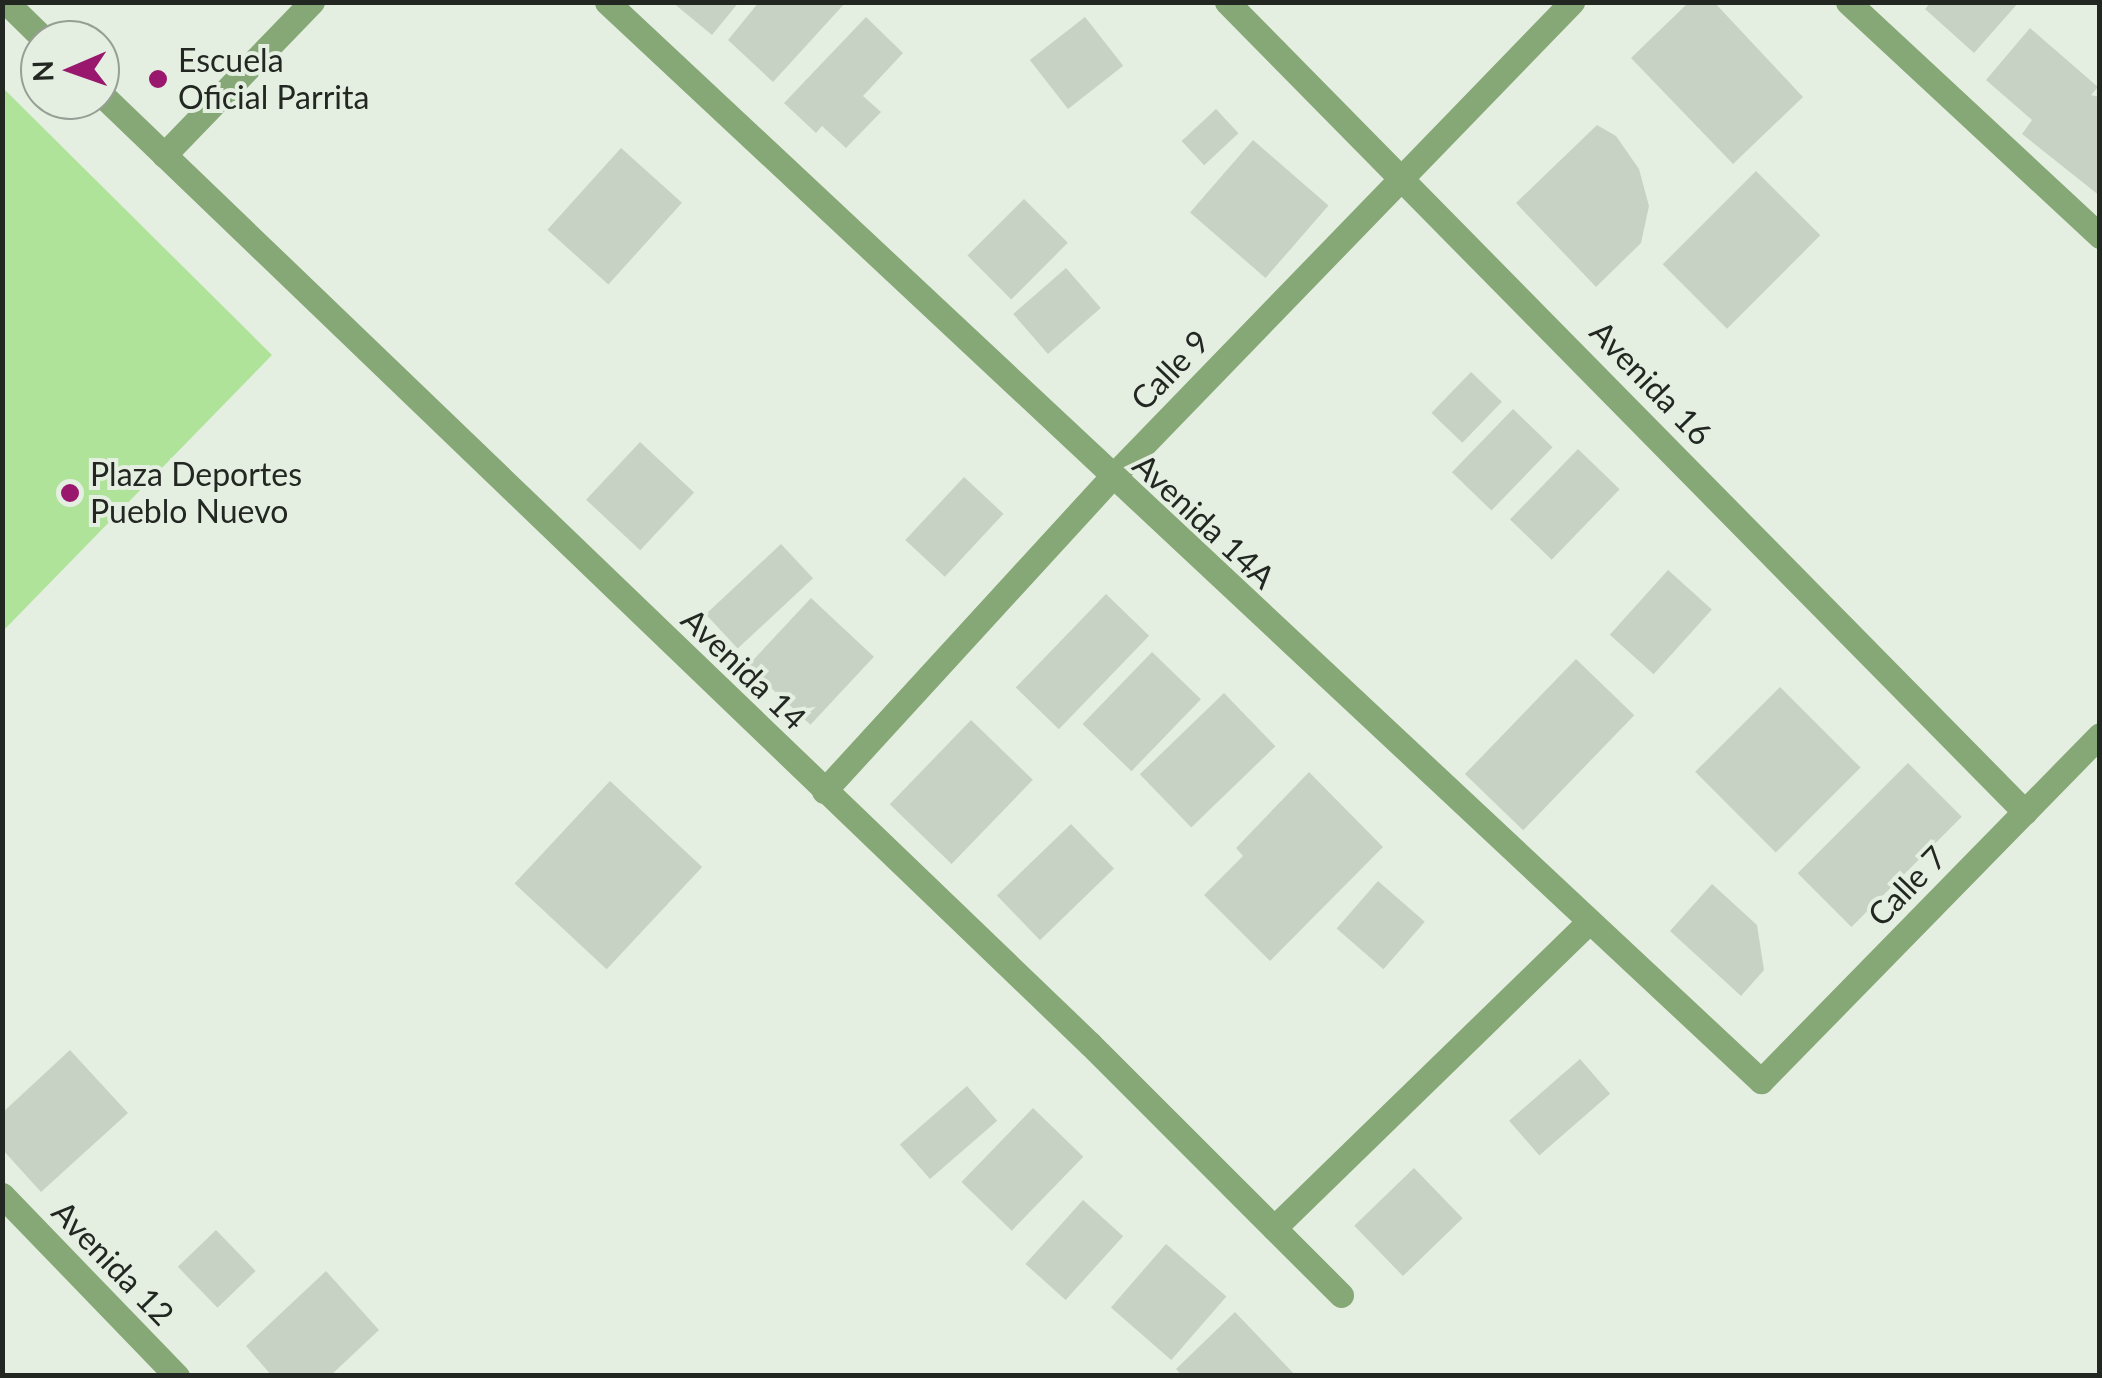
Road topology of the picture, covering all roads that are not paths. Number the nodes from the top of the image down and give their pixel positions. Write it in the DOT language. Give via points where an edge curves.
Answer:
graph roads {
  1 [pos="6,2"];
  2 [pos="312,2"];
  3 [pos="607,2"];
  4 [pos="1227,2"];
  5 [pos="1572,2"];
  6 [pos="1848,2"];
  7 [pos="24,20"];
  8 [pos="120,112"];
  9 [pos="164,155"];
  10 [pos="1403,176"];
  11 [pos="2100,236"];
  12 [pos="1111,478"];
  13 [pos="2100,734"];
  14 [pos="824,791"];
  15 [pos="2025,812"];
  16 [pos="1587,924"];
  17 [pos="1761,1081"];
  18 [pos="2,1195"];
  19 [pos="1274,1228"];
  20 [pos="1340,1295"];
  21 [pos="177,1376"];
  1 -- 7 [label="street"];
  2 -- 9 [label="street"];
  3 -- 12 [label="street, Avenida 14A"];
  4 -- 10 [label="street, Avenida 16"];
  5 -- 10 [label="street, Calle 9"];
  6 -- 11 [label="street"];
  8 -- 9 [label="street, Avenida 14"];
  9 -- 14 [label="street, Avenida 14"];
  10 -- 12 [label="street, Calle 9"];
  10 -- 15 [label="street, Avenida 16"];
  12 -- 14 [label="street, Calle 9"];
  12 -- 16 [label="street, Avenida 14A"];
  13 -- 15 [label="street, Calle 7"];
  14 -- 19 [label="street, Avenida 14"];
  15 -- 17 [label="street, Calle 7"];
  16 -- 17 [label="street, Avenida 14A"];
  16 -- 19 [label="street"];
  18 -- 21 [label="street, Avenida 12"];
  19 -- 20 [label="street, Avenida 14"];
}
